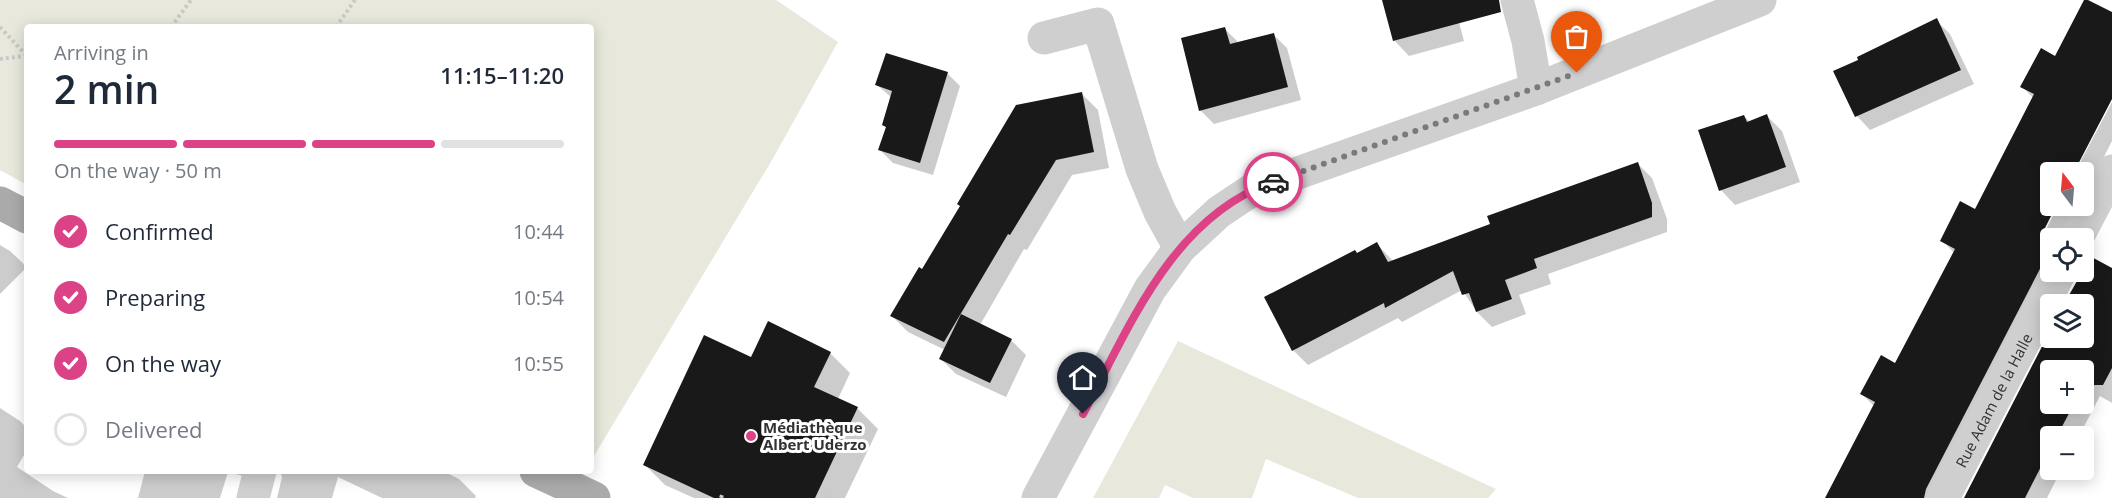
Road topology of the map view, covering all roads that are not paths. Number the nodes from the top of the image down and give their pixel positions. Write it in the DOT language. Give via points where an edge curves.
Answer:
graph roads {
  1 [pos="1517,0"];
  2 [pos="1760,0"];
  3 [pos="1044,38"];
  4 [pos="1536,89"];
  5 [pos="2112,171"];
  6 [pos="0,203"];
  7 [pos="24,215"];
  8 [pos="2082,228"];
  9 [pos="1180,248"];
  10 [pos="2055,282"];
  11 [pos="259,474"];
  12 [pos="542,474"];
  13 [pos="253,498"];
  14 [pos="594,498"];
  15 [pos="1038,498"];
  16 [pos="1942,498"];
  1 -- 4 [label="street"];
  2 -- 4 [label="street"];
  3 -- 9 [label="street" via="1098,24 1142,169"];
  4 -- 9 [label="street" via="1255,188 1218,212"];
  5 -- 8 [label="street"];
  6 -- 7 [label="main road"];
  9 -- 15 [label="street" via="1150,289"];
  10 -- 16 [label="street, Rue Adam de la Halle"];
  11 -- 13 [label="street"];
  12 -- 14 [label="main road"];
}
